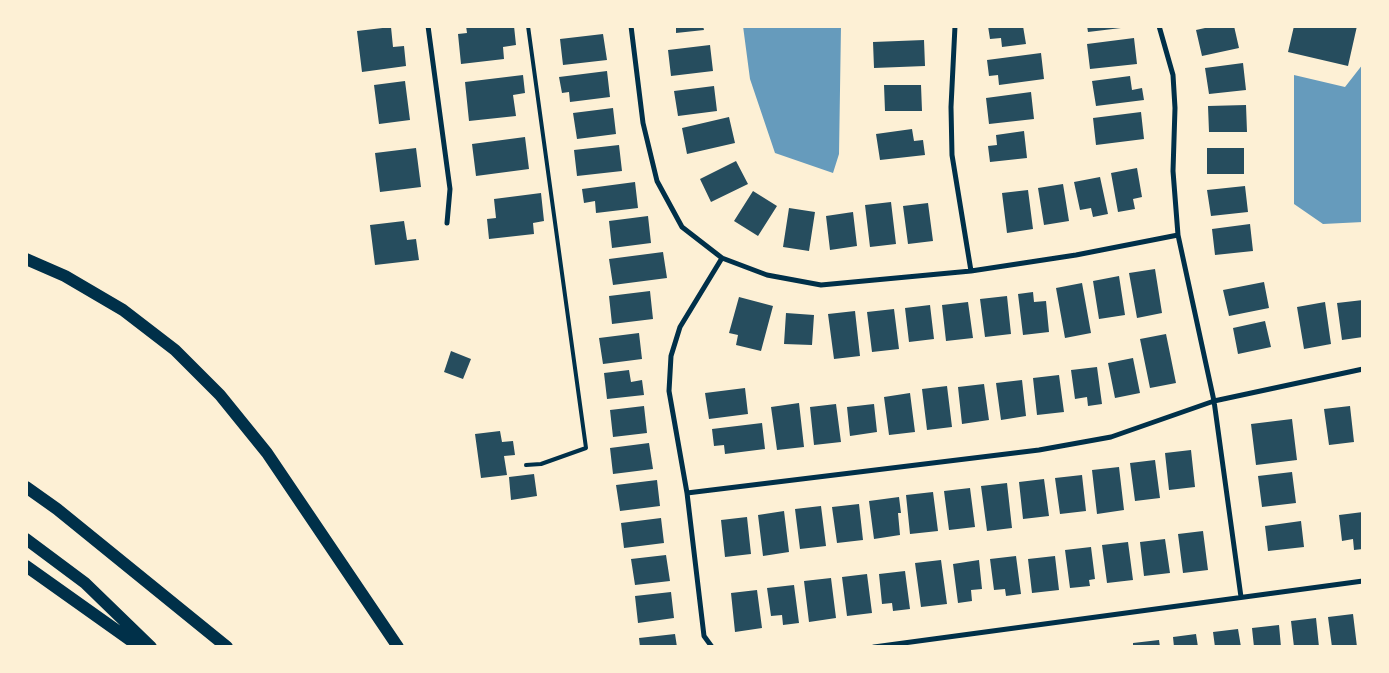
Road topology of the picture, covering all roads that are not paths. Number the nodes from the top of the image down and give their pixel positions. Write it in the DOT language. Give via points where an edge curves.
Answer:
graph roads {
  1 [pos="428,26"];
  2 [pos="528,26"];
  3 [pos="631,26"];
  4 [pos="955,26"];
  5 [pos="1159,26"];
  6 [pos="447,223"];
  7 [pos="1178,235"];
  8 [pos="722,258"];
  9 [pos="26,260"];
  10 [pos="971,271"];
  11 [pos="1363,369"];
  12 [pos="1214,401"];
  13 [pos="526,465"];
  14 [pos="26,487"];
  15 [pos="687,493"];
  16 [pos="26,538"];
  17 [pos="26,566"];
  18 [pos="1363,581"];
  19 [pos="1241,597"];
  20 [pos="140,647"];
  21 [pos="152,647"];
  22 [pos="227,647"];
  23 [pos="398,647"];
  24 [pos="712,647"];
  25 [pos="874,647"];
  1 -- 6 [label="street" via="450,189"];
  2 -- 13 [label="lane" via="586,448 541,464"];
  3 -- 8 [label="street" via="643,123 657,181 682,227"];
  4 -- 10 [label="street" via="952,155"];
  5 -- 7 [label="street" via="1173,75 1173,171"];
  7 -- 10 [label="street"];
  7 -- 12 [label="street"];
  8 -- 10 [label="street" via="767,275 821,284"];
  8 -- 15 [label="street" via="680,327 671,356 669,390"];
  9 -- 23 [label="highway" via="65,276 123,310 175,350 220,394 267,453"];
  11 -- 12 [label="street"];
  12 -- 15 [label="street" via="1111,436 1038,450"];
  12 -- 19 [label="street"];
  14 -- 22 [label="highway"];
  15 -- 24 [label="street" via="704,636"];
  16 -- 21 [label="highway" via="85,583"];
  17 -- 20 [label="highway"];
  18 -- 19 [label="street"];
  19 -- 25 [label="street"];
}
